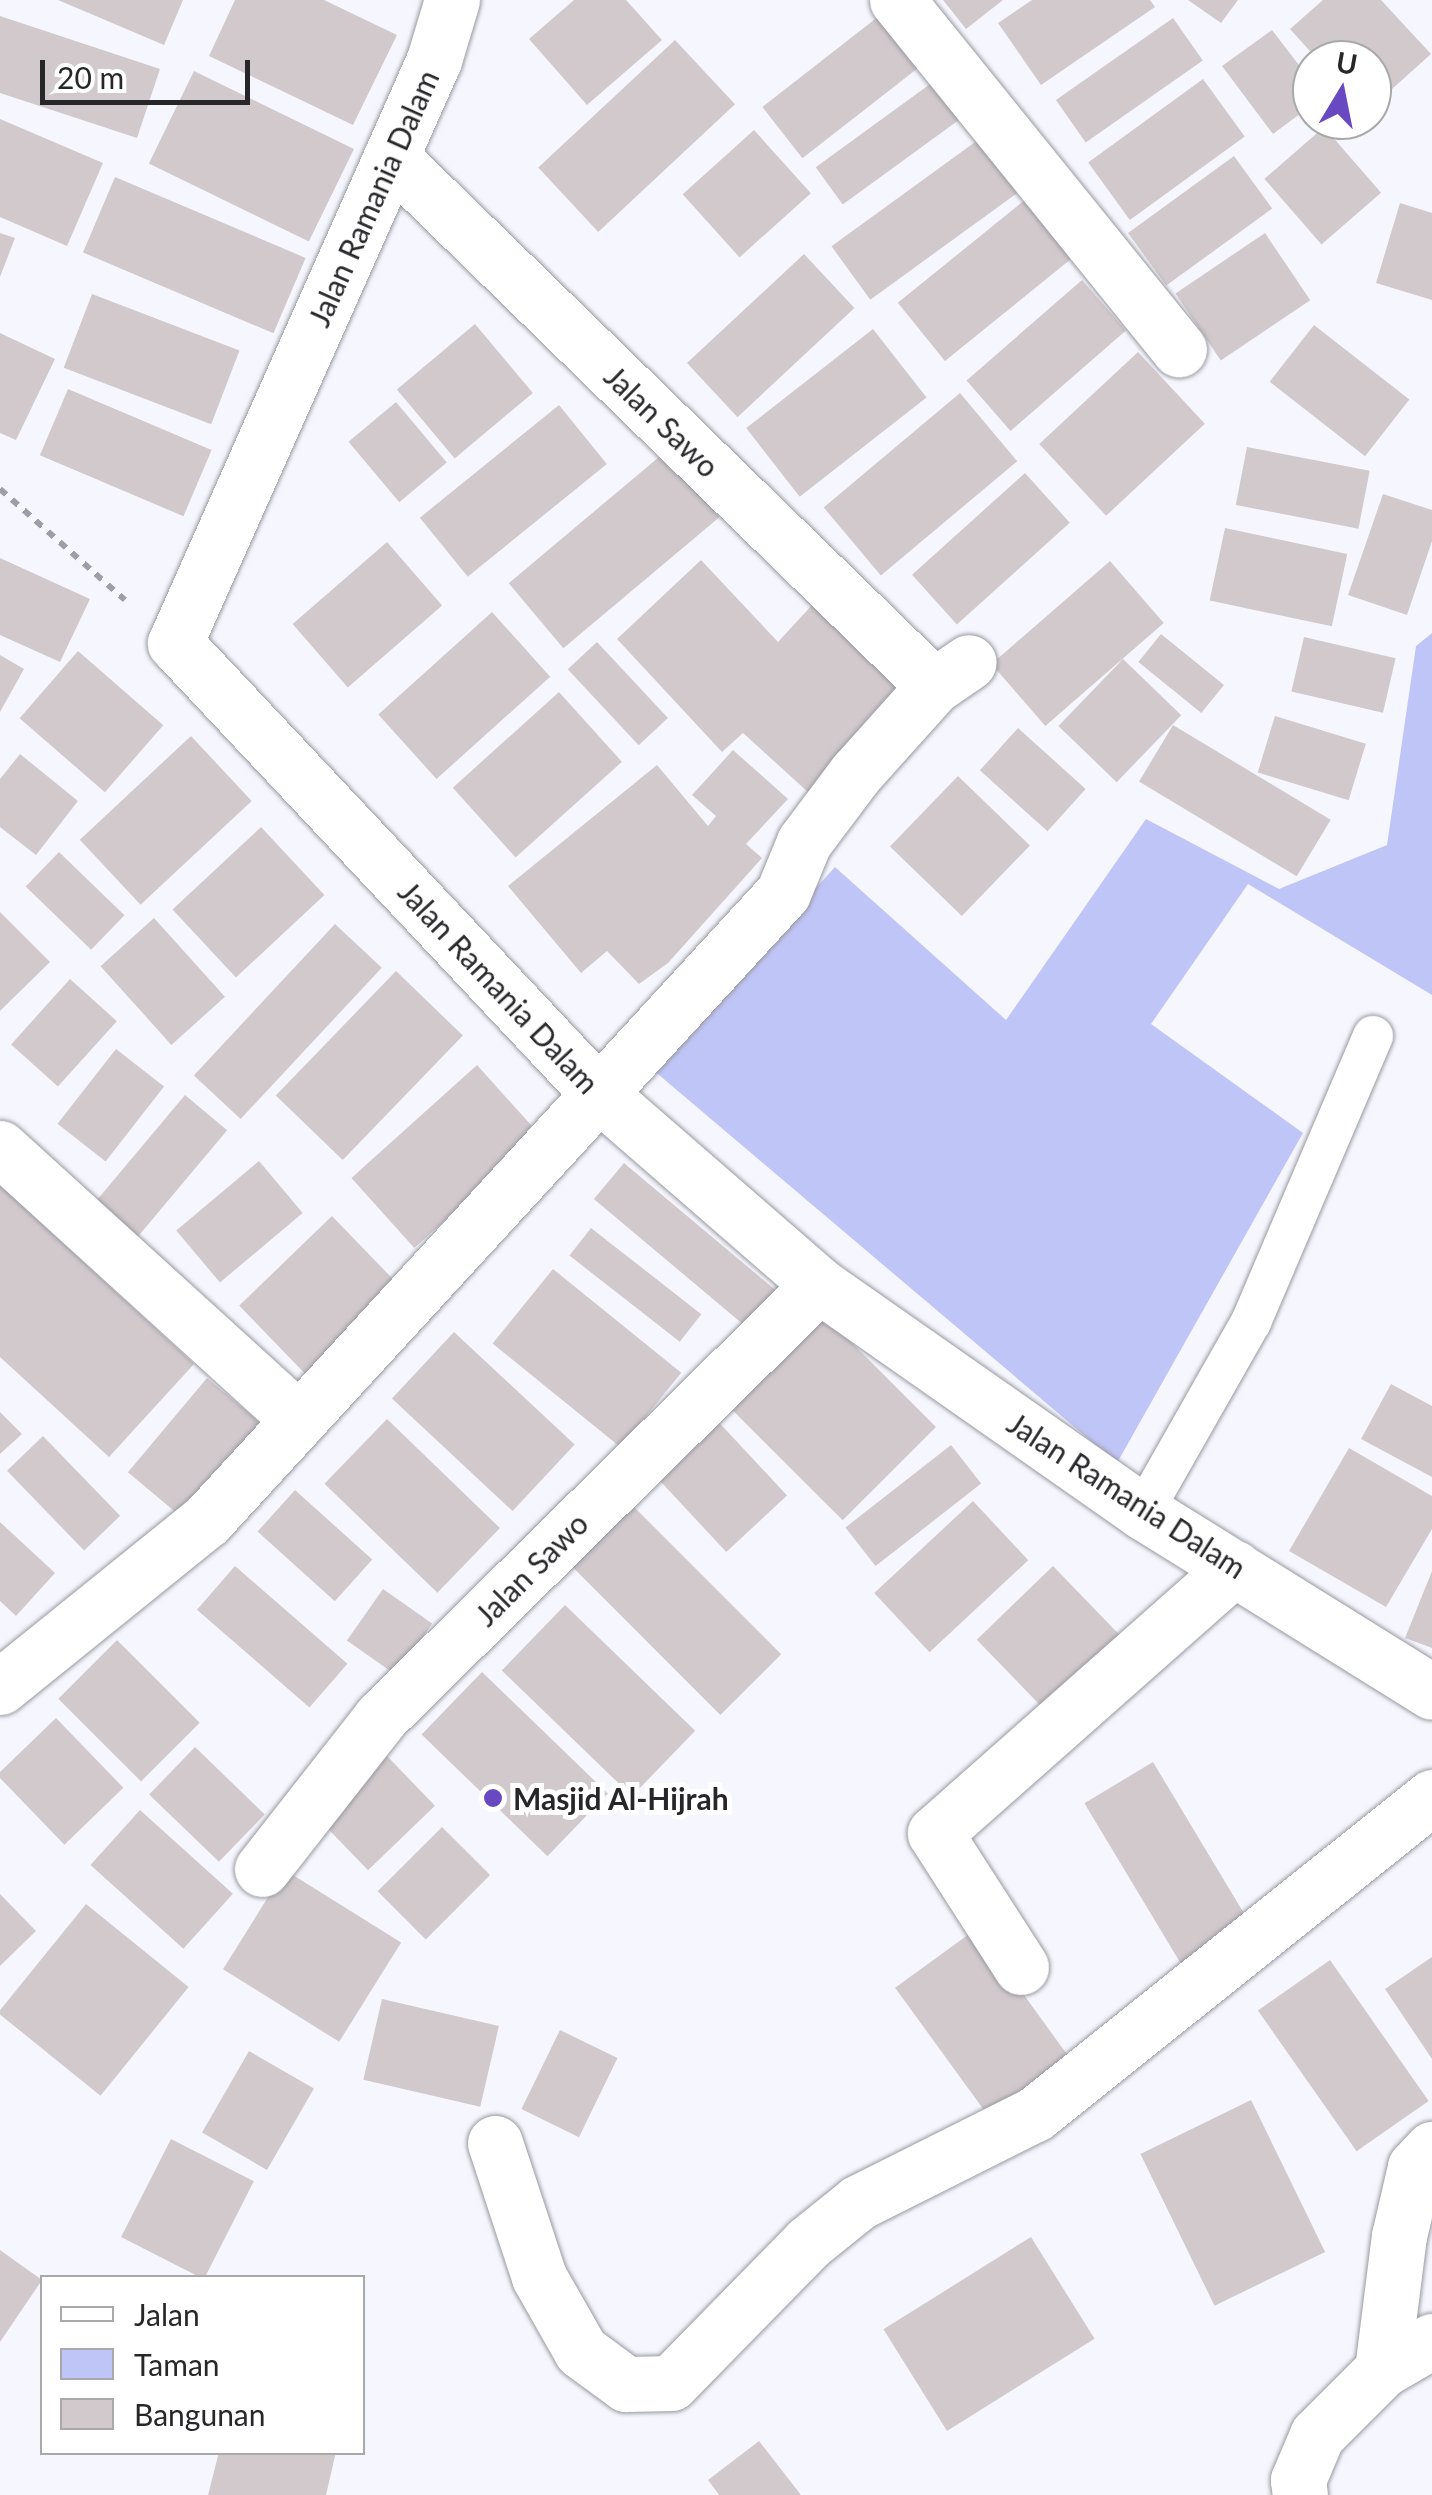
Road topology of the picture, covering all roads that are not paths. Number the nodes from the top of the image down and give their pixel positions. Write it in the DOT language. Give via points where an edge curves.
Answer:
graph roads {
  1 [pos="452,0"];
  2 [pos="897,0"];
  3 [pos="391,157"];
  4 [pos="1179,350"];
  5 [pos="1373,1036"];
  6 [pos="596,1091"];
  7 [pos="0,1148"];
  8 [pos="819,1285"];
  9 [pos="299,1420"];
  10 [pos="1143,1512"];
  11 [pos="1235,1568"];
  12 [pos="0,1686"];
  13 [pos="1432,1692"];
  14 [pos="1432,1797"];
  15 [pos="262,1869"];
  16 [pos="1021,1967"];
  17 [pos="495,2142"];
  18 [pos="1432,2149"];
  19 [pos="1432,2341"];
  20 [pos="1382,2370"];
  21 [pos="1300,2495"];
  1 -- 3 [label="street, Jalan Ramania Dalam"];
  2 -- 4 [label="street"];
  3 -- 6 [label="street, Jalan Ramania Dalam" via="175,643"];
  3 -- 6 [label="street, Jalan Sawo" via="951,674 804,842 783,894"];
  5 -- 10 [label="lane" via="1251,1322"];
  6 -- 8 [label="street, Jalan Ramania Dalam"];
  6 -- 9 [label="street"];
  7 -- 9 [label="street"];
  8 -- 10 [label="street, Jalan Ramania Dalam"];
  8 -- 15 [label="street, Jalan Sawo" via="381,1717"];
  9 -- 12 [label="street" via="208,1520"];
  10 -- 11 [label="street, Jalan Ramania Dalam"];
  11 -- 13 [label="street, Jalan Ramania Dalam"];
  11 -- 16 [label="street" via="935,1832"];
  14 -- 17 [label="street" via="1036,2114 859,2202 808,2243 672,2383 626,2384 581,2352 539,2277"];
  18 -- 20 [label="street" via="1415,2166"];
  19 -- 20 [label="street"];
  20 -- 21 [label="street" via="1316,2435 1298,2480"];
}
